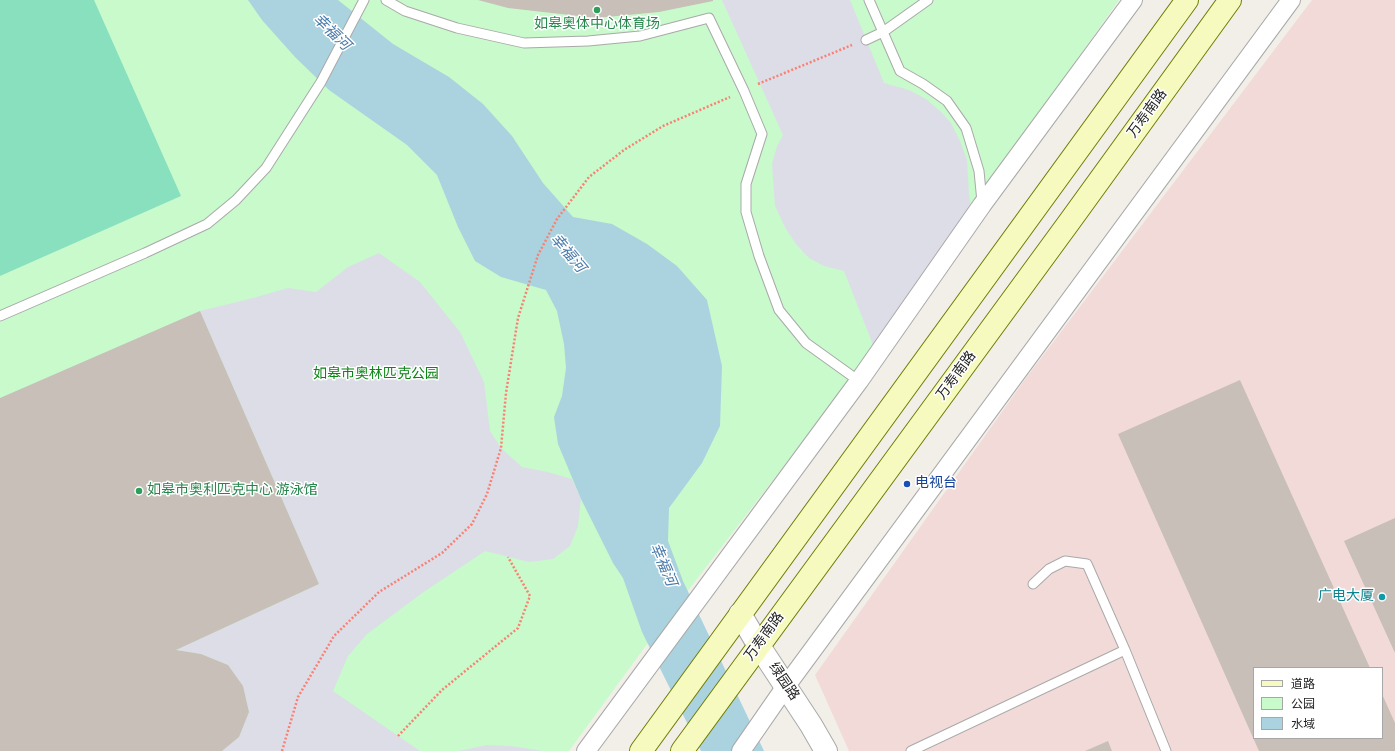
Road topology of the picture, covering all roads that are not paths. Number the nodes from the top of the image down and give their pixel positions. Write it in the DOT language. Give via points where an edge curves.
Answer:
graph roads {
  1 [pos="364,0"];
  2 [pos="386,0"];
  3 [pos="869,0"];
  4 [pos="928,0"];
  5 [pos="1133,0"];
  6 [pos="1187,0"];
  7 [pos="1230,0"];
  8 [pos="1291,0"];
  9 [pos="883,32"];
  10 [pos="866,40"];
  11 [pos="982,205"];
  12 [pos="0,316"];
  13 [pos="859,381"];
  14 [pos="1033,584"];
  15 [pos="740,614"];
  16 [pos="759,646"];
  17 [pos="1125,650"];
  18 [pos="786,686"];
  19 [pos="586,751"];
  20 [pos="641,751"];
  21 [pos="682,751"];
  22 [pos="741,751"];
  23 [pos="826,751"];
  24 [pos="911,751"];
  25 [pos="1166,751"];
  1 -- 12 [label="lane" via="321,82 266,168 236,200 207,224"];
  2 -- 13 [label="lane" via="405,11 457,28 524,43 640,36 709,18 762,134 746,184 746,212 779,310 806,343"];
  3 -- 9 [label="lane"];
  4 -- 9 [label="lane"];
  5 -- 11 [label="street"];
  6 -- 15 [label="main road"];
  7 -- 16 [label="main road, 万寿南路"];
  8 -- 18 [label="street"];
  9 -- 10 [label="lane"];
  9 -- 11 [label="lane" via="900,71 947,101 966,128 979,171"];
  11 -- 13 [label="street"];
  13 -- 19 [label="street"];
  14 -- 17 [label="lane" via="1064,561 1087,564"];
  15 -- 16 [label="street, 绿园路"];
  15 -- 20 [label="main road"];
  16 -- 18 [label="street, 绿园路"];
  16 -- 21 [label="main road, 万寿南路"];
  17 -- 24 [label="lane"];
  17 -- 25 [label="lane"];
  18 -- 22 [label="street"];
  18 -- 23 [label="street, 绿园路"];
}
